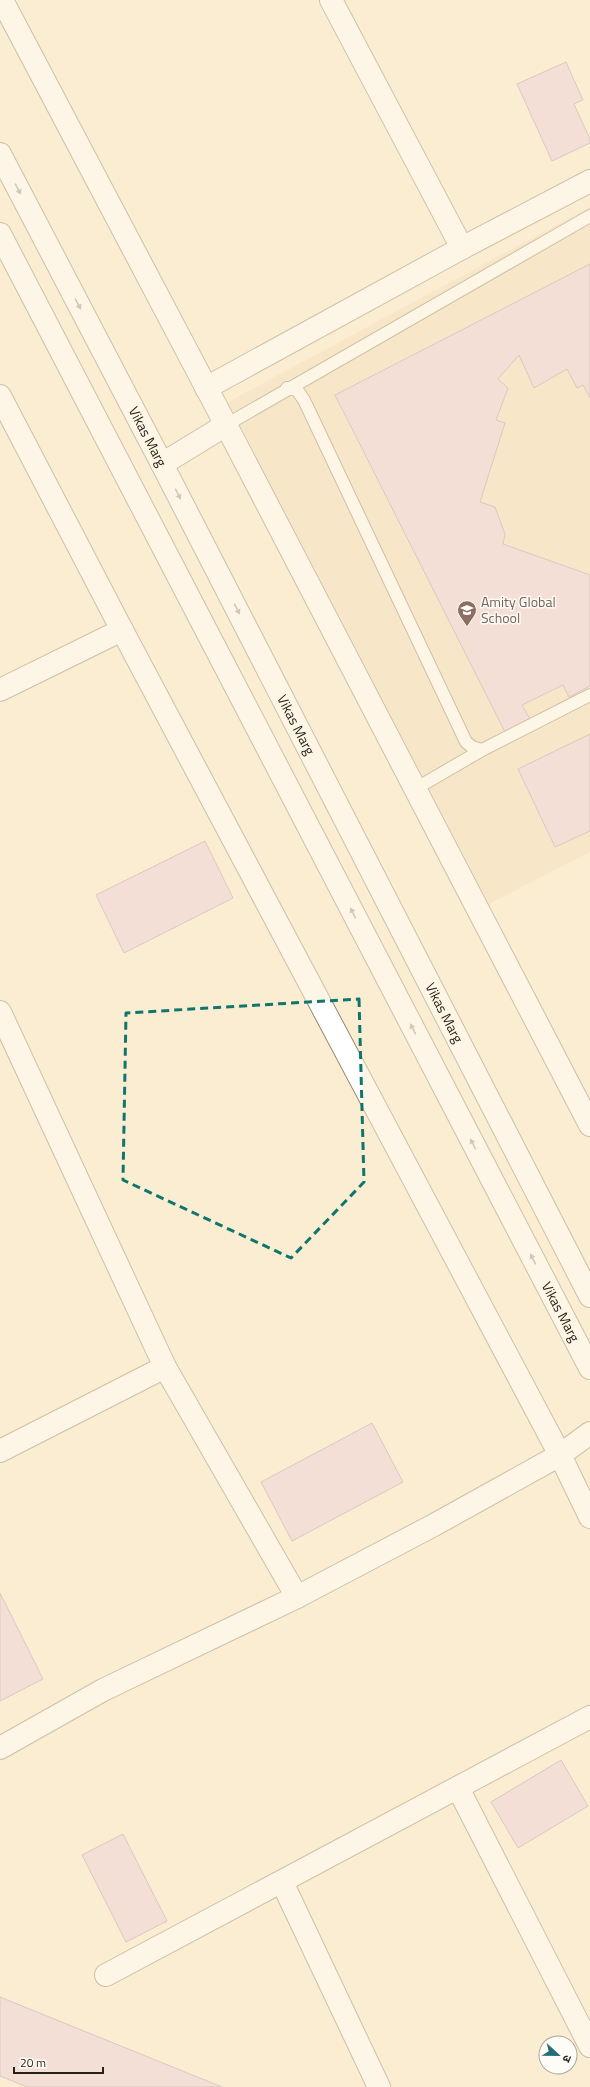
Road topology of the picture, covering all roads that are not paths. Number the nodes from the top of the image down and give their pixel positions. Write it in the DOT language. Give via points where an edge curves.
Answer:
graph roads {
  1 [pos="2,0"];
  2 [pos="331,0"];
  3 [pos="0,154"];
  4 [pos="590,181"];
  5 [pos="590,216"];
  6 [pos="0,234"];
  7 [pos="462,248"];
  8 [pos="206,388"];
  9 [pos="288,388"];
  10 [pos="3,407"];
  11 [pos="226,425"];
  12 [pos="162,464"];
  13 [pos="122,630"];
  14 [pos="0,690"];
  15 [pos="590,695"];
  16 [pos="482,750"];
  17 [pos="415,789"];
  18 [pos="0,1012"];
  19 [pos="590,1125"];
  20 [pos="590,1296"];
  21 [pos="165,1367"];
  22 [pos="590,1368"];
  23 [pos="590,1433"];
  24 [pos="0,1451"];
  25 [pos="560,1455"];
  26 [pos="590,1517"];
  27 [pos="297,1597"];
  28 [pos="590,1718"];
  29 [pos="0,1748"];
  30 [pos="458,1788"];
  31 [pos="282,1882"];
  32 [pos="106,1975"];
  33 [pos="590,2046"];
  34 [pos="379,2087"];
  1 -- 8 [label="street"];
  2 -- 7 [label="street"];
  3 -- 12 [label="street, Vikas Marg, one-way"];
  4 -- 7 [label="street"];
  5 -- 9 [label="lane"];
  22 -- 6 [label="street, Vikas Marg, one-way"];
  7 -- 8 [label="street"];
  8 -- 11 [label="street"];
  9 -- 11 [label="lane"];
  9 -- 16 [label="lane" via="297,390 304,400 466,742"];
  10 -- 13 [label="street"];
  11 -- 12 [label="street"];
  11 -- 17 [label="street"];
  12 -- 20 [label="street, Vikas Marg, one-way"];
  13 -- 14 [label="street"];
  13 -- 25 [label="street"];
  15 -- 16 [label="lane"];
  16 -- 17 [label="lane"];
  17 -- 19 [label="street"];
  18 -- 21 [label="street"];
  21 -- 24 [label="street"];
  21 -- 27 [label="street"];
  23 -- 25 [label="street"];
  25 -- 26 [label="street"];
  25 -- 27 [label="street"];
  27 -- 29 [label="street" via="103,1690"];
  28 -- 30 [label="street"];
  30 -- 31 [label="street"];
  30 -- 33 [label="street"];
  31 -- 32 [label="street"];
  31 -- 34 [label="street"];
}
